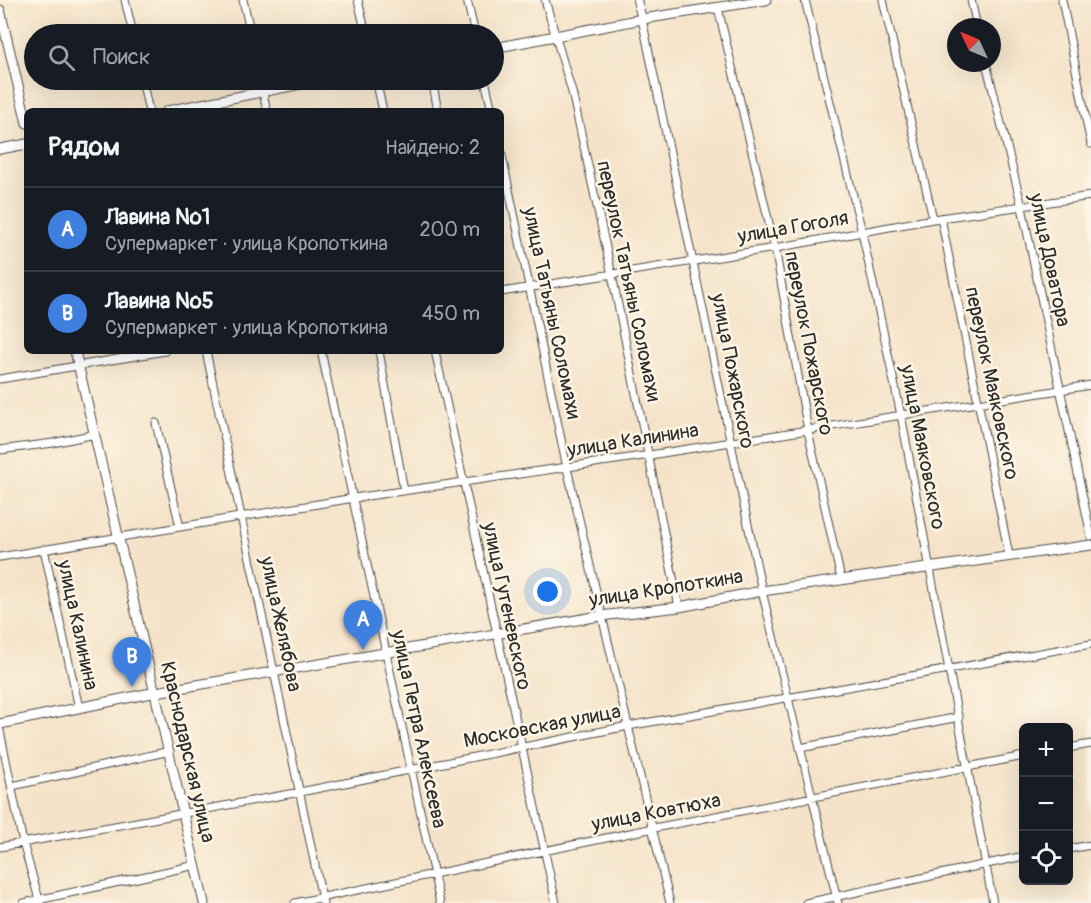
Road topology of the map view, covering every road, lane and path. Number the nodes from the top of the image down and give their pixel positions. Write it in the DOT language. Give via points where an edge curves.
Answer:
graph roads {
  1 [pos="125,0"];
  2 [pos="243,0"];
  3 [pos="358,0"];
  4 [pos="467,0"];
  5 [pos="545,0"];
  6 [pos="637,0"];
  7 [pos="766,0"];
  8 [pos="805,0"];
  9 [pos="883,0"];
  10 [pos="970,0"];
  11 [pos="1062,0"];
  12 [pos="718,8"];
  13 [pos="0,10"];
  14 [pos="975,18"];
  15 [pos="642,19"];
  16 [pos="130,24"];
  17 [pos="248,24"];
  18 [pos="364,24"];
  19 [pos="473,24"];
  20 [pos="554,37"];
  21 [pos="504,46"];
  22 [pos="988,72"];
  23 [pos="144,90"];
  24 [pos="241,90"];
  25 [pos="263,90"];
  26 [pos="378,90"];
  27 [pos="434,90"];
  28 [pos="487,90"];
  29 [pos="148,108"];
  30 [pos="178,108"];
  31 [pos="266,108"];
  32 [pos="382,108"];
  33 [pos="437,108"];
  34 [pos="491,108"];
  35 [pos="24,110"];
  36 [pos="1091,144"];
  37 [pos="24,145"];
  38 [pos="0,149"];
  39 [pos="504,165"];
  40 [pos="1090,199"];
  41 [pos="1022,207"];
  42 [pos="937,219"];
  43 [pos="862,232"];
  44 [pos="775,248"];
  45 [pos="694,260"];
  46 [pos="612,275"];
  47 [pos="531,287"];
  48 [pos="504,292"];
  49 [pos="76,354"];
  50 [pos="148,354"];
  51 [pos="207,354"];
  52 [pos="322,354"];
  53 [pos="380,354"];
  54 [pos="436,354"];
  55 [pos="78,366"];
  56 [pos="0,378"];
  57 [pos="1091,385"];
  58 [pos="1060,389"];
  59 [pos="979,402"];
  60 [pos="902,415"];
  61 [pos="156,423"];
  62 [pos="808,430"];
  63 [pos="95,434"];
  64 [pos="730,441"];
  65 [pos="0,450"];
  66 [pos="650,455"];
  67 [pos="567,468"];
  68 [pos="464,483"];
  69 [pos="404,491"];
  70 [pos="354,498"];
  71 [pos="241,517"];
  72 [pos="180,527"];
  73 [pos="1091,536"];
  74 [pos="120,537"];
  75 [pos="1091,544"];
  76 [pos="44,549"];
  77 [pos="1009,555"];
  78 [pos="0,557"];
  79 [pos="929,567"];
  80 [pos="841,579"];
  81 [pos="762,591"];
  82 [pos="679,607"];
  83 [pos="600,616"];
  84 [pos="497,634"];
  85 [pos="1091,644"];
  86 [pos="386,653"];
  87 [pos="949,667"];
  88 [pos="274,674"];
  89 [pos="156,692"];
  90 [pos="788,699"];
  91 [pos="79,708"];
  92 [pos="959,717"];
  93 [pos="0,724"];
  94 [pos="628,726"];
  95 [pos="0,731"];
  96 [pos="1091,744"];
  97 [pos="521,746"];
  98 [pos="1073,747"];
  99 [pos="800,748"];
  100 [pos="170,751"];
  101 [pos="1019,757"];
  102 [pos="968,766"];
  103 [pos="410,769"];
  104 [pos="12,786"];
  105 [pos="300,792"];
  106 [pos="812,799"];
  107 [pos="184,812"];
  108 [pos="654,828"];
  109 [pos="23,843"];
  110 [pos="1091,845"];
  111 [pos="0,847"];
  112 [pos="1073,848"];
  113 [pos="545,851"];
  114 [pos="1019,857"];
  115 [pos="985,863"];
  116 [pos="196,865"];
  117 [pos="434,874"];
  118 [pos="323,900"];
  119 [pos="837,900"];
  120 [pos="40,902"];
  121 [pos="24,903"];
  122 [pos="204,903"];
  123 [pos="295,903"];
  124 [pos="440,903"];
  125 [pos="555,903"];
  126 [pos="670,903"];
  127 [pos="806,903"];
  128 [pos="993,903"];
  1 -- 16 [label="street"];
  2 -- 17 [label="street"];
  3 -- 18 [label="street"];
  4 -- 19 [label="street"];
  5 -- 20 [label="street, переулок Татьяны Соломахи"];
  6 -- 15 [label="street, улица Пожарского"];
  7 -- 12 [label="main road"];
  8 -- 43 [label="street, улица Маяковского"];
  9 -- 42 [label="street, переулок Маяковского"];
  10 -- 14 [label="street"];
  11 -- 36 [label="street"];
  12 -- 15 [label="main road"];
  12 -- 44 [label="street, переулок Пожарского"];
  13 -- 35 [label="main road"];
  15 -- 20 [label="main road"];
  15 -- 45 [label="street, улица Пожарского"];
  20 -- 21 [label="main road"];
  20 -- 46 [label="street, переулок Татьяны Соломахи" via="572,92"];
  22 -- 41 [label="street, улица Доватора"];
  23 -- 29 [label="street"];
  24 -- 30 [label="main road"];
  25 -- 31 [label="street"];
  26 -- 32 [label="street"];
  27 -- 33 [label="street"];
  28 -- 34 [label="street"];
  37 -- 38 [label="main road"];
  39 -- 47 [label="street, улица Татьяны Соломахи"];
  40 -- 41 [label="street, улица Гоголя"];
  41 -- 42 [label="street, улица Гоголя"];
  41 -- 58 [label="street, улица Доватора"];
  42 -- 43 [label="street, улица Гоголя"];
  42 -- 59 [label="street, переулок Маяковского"];
  43 -- 44 [label="street, улица Гоголя"];
  43 -- 60 [label="street, улица Маяковского"];
  44 -- 45 [label="street, улица Гоголя"];
  44 -- 62 [label="street, переулок Пожарского"];
  45 -- 46 [label="street, улица Гоголя"];
  45 -- 64 [label="street, улица Пожарского"];
  46 -- 47 [label="street, улица Гоголя"];
  46 -- 66 [label="street, переулок Татьяны Соломахи"];
  47 -- 48 [label="street, улица Гоголя"];
  47 -- 67 [label="street, улица Татьяны Соломахи"];
  49 -- 55 [label="main road, Краснодарская улица"];
  50 -- 55 [label="street"];
  51 -- 71 [label="street, улица Желябова"];
  52 -- 70 [label="street, улица Петра Алексеева"];
  53 -- 69 [label="street"];
  54 -- 68 [label="street, улица Гутеневского"];
  55 -- 56 [label="street"];
  55 -- 63 [label="main road, Краснодарская улица"];
  57 -- 58 [label="street, улица Калинина"];
  58 -- 59 [label="street, улица Калинина"];
  58 -- 73 [label="street, улица Доватора"];
  59 -- 60 [label="street, улица Калинина"];
  59 -- 77 [label="street, переулок Маяковского"];
  60 -- 62 [label="street, улица Калинина"];
  60 -- 79 [label="street, улица Маяковского"];
  61 -- 72 [label="street"];
  62 -- 64 [label="street, улица Калинина"];
  62 -- 80 [label="street, переулок Пожарского"];
  63 -- 65 [label="street"];
  63 -- 74 [label="main road, Краснодарская улица"];
  64 -- 66 [label="street, улица Калинина"];
  64 -- 81 [label="street, улица Пожарского"];
  66 -- 67 [label="street, улица Калинина"];
  66 -- 82 [label="street, переулок Татьяны Соломахи"];
  67 -- 68 [label="street, улица Калинина"];
  67 -- 83 [label="street, улица Татьяны Соломахи"];
  68 -- 69 [label="street, улица Калинина"];
  68 -- 84 [label="street, улица Гутеневского"];
  69 -- 70 [label="street, улица Калинина"];
  70 -- 71 [label="street, улица Калинина"];
  70 -- 86 [label="street, улица Петра Алексеева"];
  71 -- 72 [label="street, улица Калинина"];
  71 -- 88 [label="street, улица Желябова"];
  72 -- 74 [label="street, улица Калинина"];
  74 -- 76 [label="street, улица Калинина"];
  74 -- 89 [label="main road, Краснодарская улица"];
  75 -- 77 [label="main road, улица Кропоткина"];
  76 -- 78 [label="street, улица Калинина"];
  76 -- 91 [label="street, улица Калинина"];
  77 -- 79 [label="main road, улица Кропоткина"];
  79 -- 80 [label="main road, улица Кропоткина"];
  79 -- 87 [label="street, улица Маяковского"];
  80 -- 81 [label="main road, улица Кропоткина"];
  81 -- 82 [label="main road, улица Кропоткина"];
  81 -- 90 [label="street, улица Пожарского"];
  82 -- 83 [label="main road, улица Кропоткина"];
  83 -- 84 [label="main road, улица Кропоткина"];
  83 -- 94 [label="street, улица Татьяны Соломахи"];
  84 -- 86 [label="main road, улица Кропоткина"];
  84 -- 97 [label="street, улица Гутеневского"];
  85 -- 87 [label="street, Московская улица"];
  86 -- 88 [label="main road, улица Кропоткина"];
  86 -- 103 [label="street, улица Петра Алексеева"];
  87 -- 90 [label="street, Московская улица"];
  87 -- 92 [label="street, улица Маяковского"];
  88 -- 89 [label="main road, улица Кропоткина"];
  88 -- 105 [label="street, улица Желябова"];
  89 -- 91 [label="main road, улица Кропоткина"];
  89 -- 100 [label="main road, Краснодарская улица"];
  90 -- 94 [label="street, Московская улица"];
  90 -- 99 [label="street, улица Пожарского"];
  91 -- 93 [label="main road, улица Кропоткина"];
  92 -- 99 [label="street"];
  92 -- 102 [label="street, улица Маяковского"];
  94 -- 97 [label="street, Московская улица"];
  94 -- 108 [label="street, улица Татьяны Соломахи"];
  95 -- 104 [label="street"];
  96 -- 98 [label="street"];
  97 -- 103 [label="street, Московская улица"];
  97 -- 113 [label="street, улица Гутеневского"];
  99 -- 106 [label="street, улица Пожарского"];
  100 -- 104 [label="street"];
  100 -- 107 [label="main road, Краснодарская улица"];
  101 -- 102 [label="street, улица Ковтюха"];
  102 -- 106 [label="street, улица Ковтюха"];
  102 -- 115 [label="street, улица Маяковского"];
  103 -- 105 [label="street, Московская улица"];
  103 -- 117 [label="street, улица Петра Алексеева"];
  104 -- 109 [label="street"];
  105 -- 107 [label="street, Московская улица"];
  105 -- 118 [label="street, улица Желябова"];
  106 -- 108 [label="street, улица Ковтюха"];
  106 -- 119 [label="street, улица Пожарского"];
  107 -- 109 [label="street, Московская улица"];
  107 -- 116 [label="main road, Краснодарская улица"];
  108 -- 113 [label="street, улица Ковтюха"];
  108 -- 126 [label="street, улица Татьяны Соломахи"];
  109 -- 111 [label="street, Московская улица"];
  109 -- 120 [label="street"];
  110 -- 112 [label="street"];
  113 -- 117 [label="street, улица Ковтюха"];
  113 -- 125 [label="street, улица Гутеневского"];
  114 -- 115 [label="street"];
  115 -- 119 [label="street"];
  115 -- 128 [label="street, улица Маяковского"];
  116 -- 120 [label="street"];
  116 -- 122 [label="main road, Краснодарская улица"];
  117 -- 118 [label="street, улица Ковтюха"];
  117 -- 124 [label="street, улица Петра Алексеева"];
  118 -- 123 [label="street, улица Ковтюха"];
  119 -- 127 [label="street"];
  120 -- 121 [label="street"];
}
